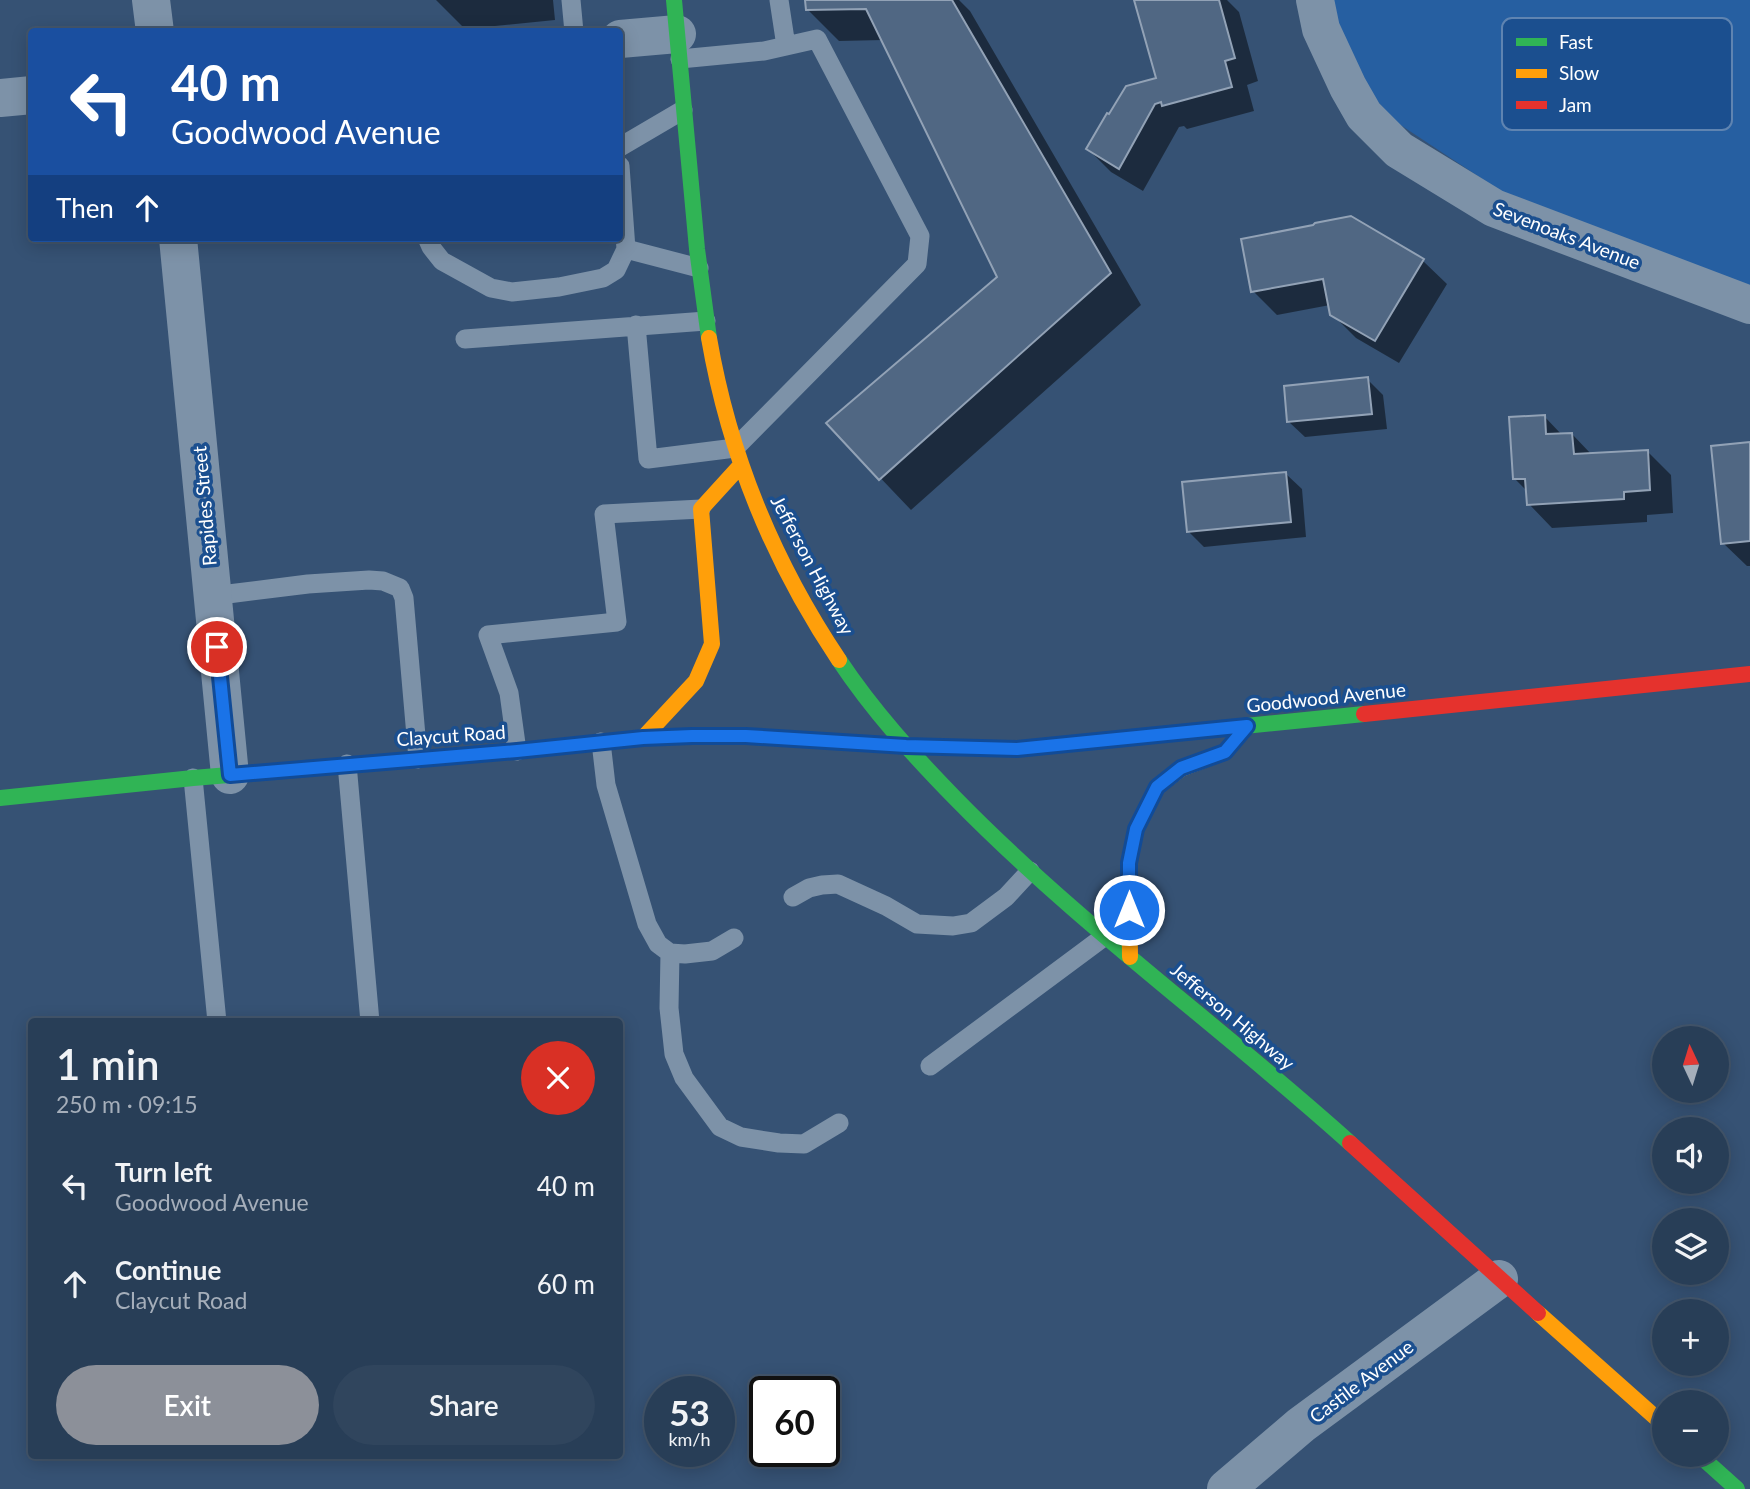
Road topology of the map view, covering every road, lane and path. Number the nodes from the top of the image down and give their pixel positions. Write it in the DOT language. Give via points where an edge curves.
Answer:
graph roads {
  1 [pos="151,0"];
  2 [pos="571,0"];
  3 [pos="779,0"];
  4 [pos="1315,0"];
  5 [pos="154,28"];
  6 [pos="574,28"];
  7 [pos="677,31"];
  8 [pos="623,39"];
  9 [pos="786,46"];
  10 [pos="28,95"];
  11 [pos="0,98"];
  12 [pos="683,110"];
  13 [pos="623,145"];
  14 [pos="623,207"];
  15 [pos="178,242"];
  16 [pos="429,242"];
  17 [pos="626,248"];
  18 [pos="699,268"];
  19 [pos="1750,306"];
  20 [pos="706,321"];
  21 [pos="636,326"];
  22 [pos="465,339"];
  23 [pos="738,457"];
  24 [pos="701,509"];
  25 [pos="212,596"];
  26 [pos="1750,674"];
  27 [pos="1247,726"];
  28 [pos="643,738"];
  29 [pos="601,742"];
  30 [pos="906,746"];
  31 [pos="517,751"];
  32 [pos="418,759"];
  33 [pos="347,764"];
  34 [pos="230,775"];
  35 [pos="192,778"];
  36 [pos="0,798"];
  37 [pos="1030,871"];
  38 [pos="793,897"];
  39 [pos="1105,936"];
  40 [pos="734,938"];
  41 [pos="670,953"];
  42 [pos="1130,957"];
  43 [pos="217,1018"];
  44 [pos="370,1018"];
  45 [pos="930,1066"];
  46 [pos="839,1123"];
  47 [pos="1499,1279"];
  48 [pos="1652,1414"];
  49 [pos="1712,1467"];
  50 [pos="1226,1489"];
  51 [pos="1737,1489"];
  1 -- 5 [label="street"];
  2 -- 6 [label="lane"];
  3 -- 9 [label="lane"];
  4 -- 19 [label="street, Sevenoaks Avenue" via="1321,29 1358,106 1399,150 1494,208"];
  7 -- 8 [label="street"];
  7 -- 9 [label="lane" via="764,51"];
  7 -- 12 [label="main road, Jefferson Highway"];
  9 -- 23 [label="lane" via="817,39 920,236 918,264"];
  10 -- 11 [label="street"];
  12 -- 13 [label="lane"];
  12 -- 18 [label="main road, Jefferson Highway"];
  14 -- 17 [label="lane"];
  15 -- 25 [label="street, Rapides Street"];
  16 -- 17 [label="lane" via="442,261 491,288 512,292 603,278 616,270"];
  17 -- 18 [label="lane"];
  18 -- 20 [label="main road, Jefferson Highway"];
  20 -- 21 [label="lane"];
  20 -- 23 [label="main road, Jefferson Highway" via="724,415"];
  21 -- 22 [label="lane"];
  21 -- 23 [label="lane" via="648,459"];
  23 -- 24 [label="main road"];
  23 -- 30 [label="main road, Jefferson Highway" via="762,519 810,614 868,701"];
  24 -- 28 [label="main road" via="712,644 696,681"];
  24 -- 31 [label="lane" via="604,514 617,621 488,635 509,693"];
  25 -- 32 [label="lane" via="369,580 400,588"];
  25 -- 34 [label="street, Rapides Street"];
  26 -- 27 [label="main road, Goodwood Avenue"];
  27 -- 30 [label="main road, Goodwood Avenue" via="1017,749"];
  27 -- 42 [label="main road" via="1225,752 1181,768 1157,787 1136,829 1129,863"];
  28 -- 29 [label="main road, Claycut Road"];
  28 -- 30 [label="main road, Claycut Road" via="746,736"];
  29 -- 31 [label="main road, Claycut Road"];
  29 -- 41 [label="lane" via="606,785 647,924 658,944"];
  30 -- 37 [label="main road, Jefferson Highway"];
  31 -- 32 [label="main road, Claycut Road"];
  32 -- 33 [label="main road, Claycut Road"];
  33 -- 34 [label="main road, Claycut Road"];
  33 -- 44 [label="lane"];
  34 -- 35 [label="main road, Claycut Road"];
  35 -- 36 [label="main road, Claycut Road"];
  35 -- 43 [label="lane"];
  37 -- 38 [label="lane" via="1006,897 971,923 953,926 917,923 838,884 809,888"];
  37 -- 39 [label="main road, Jefferson Highway"];
  39 -- 42 [label="main road, Jefferson Highway"];
  39 -- 45 [label="lane"];
  40 -- 41 [label="lane" via="712,951"];
  41 -- 46 [label="lane" via="674,1054 684,1078 720,1127 741,1137 804,1144"];
  42 -- 47 [label="main road, Jefferson Highway" via="1291,1091"];
  47 -- 48 [label="main road, Jefferson Highway"];
  47 -- 50 [label="street, Castile Avenue" via="1301,1425"];
  49 -- 51 [label="main road"];
}
